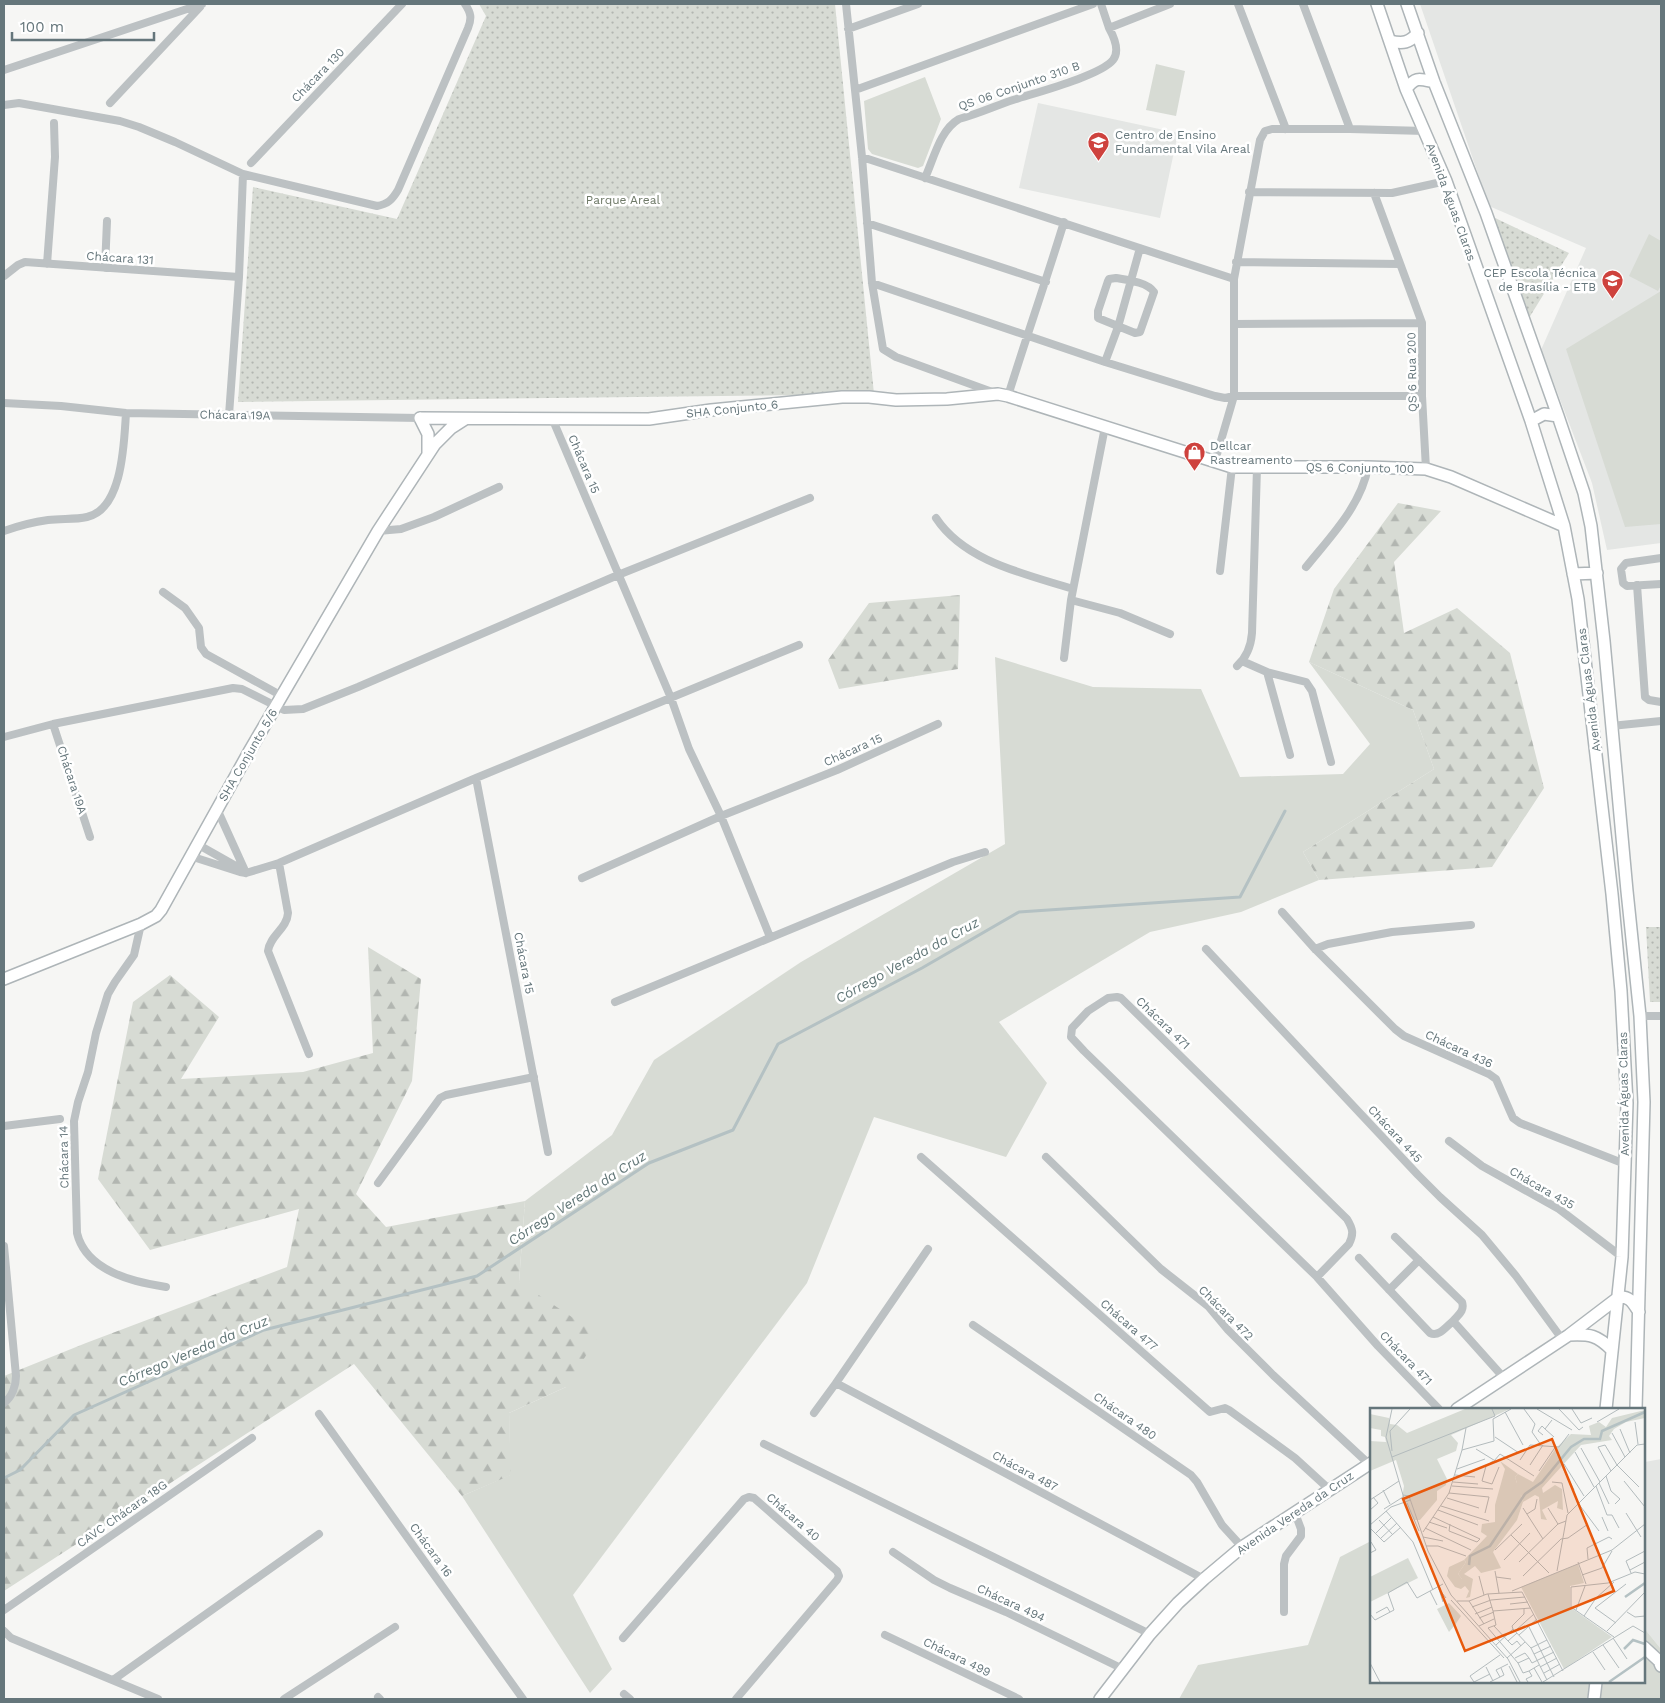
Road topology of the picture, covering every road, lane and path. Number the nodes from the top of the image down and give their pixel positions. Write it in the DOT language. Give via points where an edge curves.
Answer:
graph roads {
  1 [pos="202,4"];
  2 [pos="402,4"];
  3 [pos="465,4"];
  4 [pos="846,4"];
  5 [pos="918,4"];
  6 [pos="1093,4"];
  7 [pos="1101,4"];
  8 [pos="1170,4"];
  9 [pos="1238,4"];
  10 [pos="1303,4"];
  11 [pos="1377,4"];
  12 [pos="1407,4"];
  13 [pos="1109,28"];
  14 [pos="848,29"];
  15 [pos="1418,33"];
  16 [pos="1390,41"];
  17 [pos="4,70"];
  18 [pos="1434,82"];
  19 [pos="1406,89"];
  20 [pos="856,90"];
  21 [pos="110,103"];
  22 [pos="4,105"];
  23 [pos="54,123"];
  24 [pos="1286,129"];
  25 [pos="1350,129"];
  26 [pos="1425,131"];
  27 [pos="862,157"];
  28 [pos="251,163"];
  29 [pos="242,174"];
  30 [pos="925,178"];
  31 [pos="1446,181"];
  32 [pos="1249,192"];
  33 [pos="1374,193"];
  34 [pos="106,221"];
  35 [pos="1064,222"];
  36 [pos="867,223"];
  37 [pos="1140,248"];
  38 [pos="1236,262"];
  39 [pos="46,264"];
  40 [pos="1400,264"];
  41 [pos="105,268"];
  42 [pos="4,276"];
  43 [pos="239,277"];
  44 [pos="1234,279"];
  45 [pos="1131,280"];
  46 [pos="872,282"];
  47 [pos="1046,282"];
  48 [pos="1422,323"];
  49 [pos="1234,324"];
  50 [pos="1118,327"];
  51 [pos="1026,335"];
  52 [pos="1105,362"];
  53 [pos="1003,395"];
  54 [pos="1234,396"];
  55 [pos="1422,396"];
  56 [pos="4,404"];
  57 [pos="126,413"];
  58 [pos="228,415"];
  59 [pos="1558,416"];
  60 [pos="420,418"];
  61 [pos="467,418"];
  62 [pos="552,418"];
  63 [pos="1531,420"];
  64 [pos="1105,428"];
  65 [pos="428,454"];
  66 [pos="1215,461"];
  67 [pos="1232,467"];
  68 [pos="1368,467"];
  69 [pos="1257,468"];
  70 [pos="1426,469"];
  71 [pos="499,487"];
  72 [pos="810,498"];
  73 [pos="1559,510"];
  74 [pos="1544,517"];
  75 [pos="936,518"];
  76 [pos="1564,526"];
  77 [pos="4,531"];
  78 [pos="378,531"];
  79 [pos="1661,558"];
  80 [pos="1306,567"];
  81 [pos="1220,571"];
  82 [pos="1597,573"];
  83 [pos="1573,574"];
  84 [pos="618,575"];
  85 [pos="1661,584"];
  86 [pos="1637,586"];
  87 [pos="1074,589"];
  88 [pos="163,592"];
  89 [pos="1071,600"];
  90 [pos="1170,634"];
  91 [pos="799,646"];
  92 [pos="1064,658"];
  93 [pos="1267,672"];
  94 [pos="282,696"];
  95 [pos="671,698"];
  96 [pos="1661,702"];
  97 [pos="276,707"];
  98 [pos="1661,721"];
  99 [pos="53,724"];
  100 [pos="938,724"];
  101 [pos="1612,726"];
  102 [pos="4,737"];
  103 [pos="1290,755"];
  104 [pos="1332,762"];
  105 [pos="476,778"];
  106 [pos="217,809"];
  107 [pos="721,816"];
  108 [pos="90,837"];
  109 [pos="198,844"];
  110 [pos="985,852"];
  111 [pos="190,856"];
  112 [pos="279,863"];
  113 [pos="246,873"];
  114 [pos="582,878"];
  115 [pos="1282,912"];
  116 [pos="141,924"];
  117 [pos="1471,925"];
  118 [pos="770,937"];
  119 [pos="1206,949"];
  120 [pos="1314,949"];
  121 [pos="4,979"];
  122 [pos="615,1002"];
  123 [pos="1640,1016"];
  124 [pos="1661,1016"];
  125 [pos="308,1054"];
  126 [pos="534,1077"];
  127 [pos="1644,1102"];
  128 [pos="1626,1103"];
  129 [pos="60,1119"];
  130 [pos="4,1126"];
  131 [pos="1449,1141"];
  132 [pos="548,1152"];
  133 [pos="921,1157"];
  134 [pos="1046,1157"];
  135 [pos="1625,1164"];
  136 [pos="378,1183"];
  137 [pos="1395,1237"];
  138 [pos="4,1246"];
  139 [pos="928,1249"];
  140 [pos="1622,1257"];
  141 [pos="1359,1258"];
  142 [pos="1419,1260"];
  143 [pos="1317,1277"];
  144 [pos="166,1287"];
  145 [pos="1389,1290"];
  146 [pos="1619,1297"];
  147 [pos="1639,1312"];
  148 [pos="1453,1321"];
  149 [pos="973,1325"];
  150 [pos="1565,1337"];
  151 [pos="1612,1350"];
  152 [pos="1504,1378"];
  153 [pos="836,1383"];
  154 [pos="4,1403"];
  155 [pos="1439,1408"];
  156 [pos="1459,1408"];
  157 [pos="1606,1408"];
  158 [pos="1636,1408"];
  159 [pos="814,1413"];
  160 [pos="319,1414"];
  161 [pos="252,1438"];
  162 [pos="764,1444"];
  163 [pos="1370,1463"];
  164 [pos="1330,1490"];
  165 [pos="1295,1512"];
  166 [pos="319,1534"];
  167 [pos="1242,1547"];
  168 [pos="893,1552"];
  169 [pos="1204,1579"];
  170 [pos="4,1610"];
  171 [pos="1284,1612"];
  172 [pos="395,1627"];
  173 [pos="4,1631"];
  174 [pos="1150,1634"];
  175 [pos="885,1635"];
  176 [pos="623,1638"];
  177 [pos="1645,1648"];
  178 [pos="1661,1663"];
  179 [pos="1123,1669"];
  180 [pos="113,1680"];
  181 [pos="1596,1683"];
  182 [pos="135,1690"];
  183 [pos="136,1699"];
  184 [pos="158,1699"];
  185 [pos="284,1699"];
  186 [pos="523,1699"];
  187 [pos="736,1699"];
  188 [pos="1019,1699"];
  189 [pos="1100,1699"];
  190 [pos="1594,1699"];
  1 -- 17 [label="street"];
  1 -- 21 [label="street"];
  2 -- 28 [label="street, Chácara 130"];
  3 -- 29 [label="street" via="471,20 392,200 376,206"];
  4 -- 14 [label="street"];
  5 -- 14 [label="street"];
  6 -- 20 [label="street"];
  7 -- 13 [label="street, QS 06 Conjunto 310 B"];
  8 -- 13 [label="street"];
  9 -- 24 [label="street"];
  10 -- 25 [label="street"];
  11 -- 16 [label="main road, Avenida Águas Claras"];
  12 -- 15 [label="main road, Avenida Águas Claras"];
  13 -- 30 [label="street, QS 06 Conjunto 310 B" via="1116,52 1110,63 1074,81 952,123"];
  14 -- 20 [label="street"];
  15 -- 16 [label="main road" via="1408,43"];
  15 -- 18 [label="main road, Avenida Águas Claras"];
  16 -- 19 [label="main road, Avenida Águas Claras"];
  18 -- 19 [label="main road" via="1417,79"];
  18 -- 59 [label="main road, Avenida Águas Claras" via="1486,213"];
  19 -- 26 [label="main road, Avenida Águas Claras"];
  20 -- 27 [label="street"];
  22 -- 29 [label="street" via="19,103 120,120"];
  23 -- 39 [label="street" via="55,157"];
  24 -- 25 [label="street"];
  24 -- 32 [label="street" via="1268,129 1261,136"];
  25 -- 26 [label="street"];
  26 -- 31 [label="main road, Avenida Águas Claras"];
  27 -- 30 [label="street"];
  27 -- 36 [label="street"];
  29 -- 43 [label="street"];
  30 -- 35 [label="street"];
  31 -- 33 [label="street" via="1392,193"];
  31 -- 63 [label="main road, Avenida Águas Claras"];
  32 -- 33 [label="street"];
  32 -- 38 [label="street"];
  33 -- 40 [label="street, QS 6 Rua 200"];
  34 -- 41 [label="street"];
  35 -- 37 [label="street"];
  35 -- 47 [label="street"];
  36 -- 46 [label="street"];
  36 -- 47 [label="street"];
  37 -- 44 [label="street"];
  37 -- 45 [label="street"];
  38 -- 40 [label="street"];
  38 -- 44 [label="street"];
  39 -- 41 [label="street, Chácara 131"];
  39 -- 42 [label="street, Chácara 131" via="25,262"];
  40 -- 48 [label="street, QS 6 Rua 200"];
  41 -- 43 [label="street, Chácara 131"];
  43 -- 58 [label="street"];
  44 -- 49 [label="street"];
  45 -- 50 [label="street"];
  45 -- 50 [label="street" via="1109,279 1098,311 1100,320"];
  45 -- 50 [label="street" via="1152,289 1153,298 1140,332 1134,334"];
  46 -- 51 [label="street"];
  46 -- 53 [label="street" via="881,340 886,352"];
  47 -- 51 [label="street"];
  48 -- 49 [label="street"];
  48 -- 55 [label="street, QS 6 Rua 200"];
  49 -- 54 [label="street"];
  50 -- 52 [label="street"];
  51 -- 52 [label="street"];
  51 -- 53 [label="street"];
  52 -- 54 [label="street" via="1215,396"];
  53 -- 62 [label="main road, SHA Conjunto 6" via="896,400 842,398 649,418"];
  53 -- 64 [label="main road, QS 6 Conjunto 100"];
  54 -- 55 [label="street"];
  54 -- 66 [label="street"];
  55 -- 70 [label="street, QS 6 Rua 200"];
  56 -- 57 [label="street, Chácara 19A"];
  57 -- 58 [label="street, Chácara 19A"];
  57 -- 77 [label="street" via="121,464 104,508 86,518 50,520"];
  58 -- 60 [label="street, Chácara 19A"];
  59 -- 63 [label="main road" via="1544,414"];
  59 -- 82 [label="main road, Avenida Águas Claras" via="1584,493"];
  60 -- 61 [label="main road, Chácara 19A"];
  60 -- 65 [label="main road" via="428,434"];
  61 -- 62 [label="main road, SHA Conjunto 6"];
  61 -- 65 [label="main road, SHA Conjunto 5/6" via="451,428"];
  62 -- 84 [label="street, Chácara 15"];
  63 -- 73 [label="main road, Avenida Águas Claras"];
  64 -- 66 [label="main road, QS 6 Conjunto 100"];
  64 -- 87 [label="street"];
  65 -- 78 [label="main road, SHA Conjunto 5/6"];
  66 -- 67 [label="main road, QS 6 Conjunto 100"];
  67 -- 69 [label="main road, QS 6 Conjunto 100"];
  67 -- 81 [label="street"];
  68 -- 69 [label="main road, QS 6 Conjunto 100"];
  68 -- 70 [label="main road, QS 6 Conjunto 100"];
  68 -- 80 [label="street" via="1350,511"];
  69 -- 93 [label="street" via="1253,627 1250,646 1239,664"];
  70 -- 74 [label="main road, QS 6 Conjunto 100"];
  71 -- 78 [label="street" via="410,526"];
  72 -- 84 [label="street"];
  73 -- 74 [label="main road"];
  73 -- 76 [label="main road, Avenida Águas Claras"];
  74 -- 76 [label="main road, QS 6 Conjunto 100"];
  75 -- 87 [label="street" via="954,540 981,556"];
  76 -- 83 [label="main road, Avenida Águas Claras"];
  78 -- 94 [label="main road, SHA Conjunto 5/6"];
  79 -- 86 [label="street" via="1623,564 1624,584"];
  82 -- 83 [label="main road"];
  82 -- 101 [label="main road, Avenida Águas Claras"];
  83 -- 128 [label="main road, Avenida Águas Claras" via="1611,876"];
  84 -- 95 [label="street, Chácara 15"];
  84 -- 97 [label="street" via="322,702 290,711"];
  85 -- 86 [label="street"];
  86 -- 96 [label="street" via="1646,697"];
  87 -- 89 [label="street"];
  88 -- 94 [label="street" via="185,608 200,628 206,654"];
  89 -- 90 [label="street" via="1120,613"];
  89 -- 92 [label="street"];
  91 -- 95 [label="street"];
  93 -- 103 [label="street"];
  93 -- 104 [label="street" via="1306,682 1312,691"];
  94 -- 97 [label="main road, SHA Conjunto 5/6"];
  95 -- 105 [label="street"];
  95 -- 107 [label="street, Chácara 15" via="689,749"];
  97 -- 99 [label="street" via="242,689 233,688"];
  97 -- 106 [label="main road, SHA Conjunto 5/6"];
  98 -- 101 [label="street"];
  99 -- 102 [label="street"];
  99 -- 108 [label="street, Chácara 19A"];
  100 -- 107 [label="street, Chácara 15" via="837,770"];
  101 -- 123 [label="main road, Avenida Águas Claras"];
  105 -- 112 [label="street"];
  105 -- 126 [label="street, Chácara 15"];
  106 -- 109 [label="main road, SHA Conjunto 5/6"];
  106 -- 113 [label="street"];
  107 -- 114 [label="street, Chácara 15"];
  107 -- 118 [label="street, Chácara 15"];
  109 -- 111 [label="main road, SHA Conjunto 5/6"];
  109 -- 113 [label="street"];
  110 -- 118 [label="street"];
  111 -- 113 [label="street"];
  111 -- 116 [label="main road, SHA Conjunto 5/6" via="161,910"];
  112 -- 113 [label="street"];
  112 -- 125 [label="street" via="288,918 270,941 268,951"];
  115 -- 120 [label="street, Chácara 436"];
  116 -- 121 [label="main road, SHA Conjunto 5/6"];
  116 -- 144 [label="street, Chácara 14" via="134,955 108,994 74,1121 77,1233 82,1246 104,1268 131,1280"];
  117 -- 120 [label="street" via="1392,932"];
  118 -- 122 [label="street"];
  119 -- 150 [label="street, Chácara 445" via="1418,1175 1478,1231"];
  120 -- 135 [label="street, Chácara 436" via="1404,1036 1496,1079 1513,1118 1520,1123"];
  123 -- 124 [label="street"];
  123 -- 127 [label="main road, Avenida Águas Claras"];
  126 -- 132 [label="street, Chácara 15"];
  126 -- 136 [label="street" via="440,1098"];
  127 -- 128 [label="main road"];
  127 -- 147 [label="main road, Avenida Águas Claras"];
  128 -- 135 [label="main road, Avenida Águas Claras"];
  129 -- 130 [label="street"];
  131 -- 140 [label="street, Chácara 435" via="1482,1166 1559,1209"];
  133 -- 164 [label="street, Chácara 477" via="1210,1412 1229,1410 1295,1458"];
  134 -- 163 [label="street, Chácara 472" via="1161,1269 1208,1306 1273,1376"];
  135 -- 140 [label="main road, Avenida Águas Claras"];
  137 -- 142 [label="street"];
  138 -- 154 [label="street" via="16,1361 16,1386"];
  139 -- 153 [label="street"];
  140 -- 146 [label="main road, Avenida Águas Claras"];
  141 -- 145 [label="street"];
  142 -- 145 [label="street"];
  142 -- 148 [label="street" via="1462,1302 1463,1311"];
  143 -- 143 [label="street, Chácara 471" via="1084,1052 1071,1036 1072,1028 1088,1011 1108,998 1121,998 1347,1219 1353,1231 1349,1244"];
  143 -- 155 [label="street, Chácara 471"];
  145 -- 148 [label="street" via="1434,1335"];
  146 -- 147 [label="main road" via="1631,1300"];
  146 -- 150 [label="main road"];
  146 -- 151 [label="main road, Avenida Águas Claras"];
  147 -- 158 [label="main road, Avenida Águas Claras"];
  148 -- 152 [label="street"];
  149 -- 167 [label="street, Chácara 480" via="1191,1475 1222,1525"];
  150 -- 151 [label="main road" via="1587,1334 1601,1339"];
  150 -- 152 [label="main road"];
  151 -- 157 [label="main road, Avenida Águas Claras"];
  152 -- 156 [label="main road"];
  153 -- 159 [label="street"];
  153 -- 169 [label="street, Chácara 487"];
  160 -- 186 [label="street, Chácara 16"];
  161 -- 170 [label="street, CAVC Chácara 18G"];
  162 -- 174 [label="street"];
  163 -- 164 [label="main road, Avenida Vereda da Cruz"];
  164 -- 165 [label="main road, Avenida Vereda da Cruz"];
  165 -- 167 [label="main road, Avenida Vereda da Cruz"];
  165 -- 171 [label="street" via="1301,1536 1289,1550 1284,1564"];
  166 -- 180 [label="street"];
  167 -- 169 [label="main road, Avenida Vereda da Cruz"];
  168 -- 179 [label="street, Chácara 494" via="934,1580"];
  169 -- 174 [label="main road, Avenida Vereda da Cruz"];
  172 -- 185 [label="street"];
  173 -- 180 [label="street" via="11,1638"];
  174 -- 179 [label="main road, Avenida Vereda da Cruz"];
  175 -- 188 [label="street, Chácara 499"];
  176 -- 187 [label="street, Chácara 40" via="744,1499 754,1498 839,1576"];
  177 -- 178 [label="main road"];
  179 -- 189 [label="main road, Avenida Vereda da Cruz"];
  180 -- 182 [label="street"];
  181 -- 190 [label="main road"];
  182 -- 183 [label="street"];
  182 -- 184 [label="street"];
}
